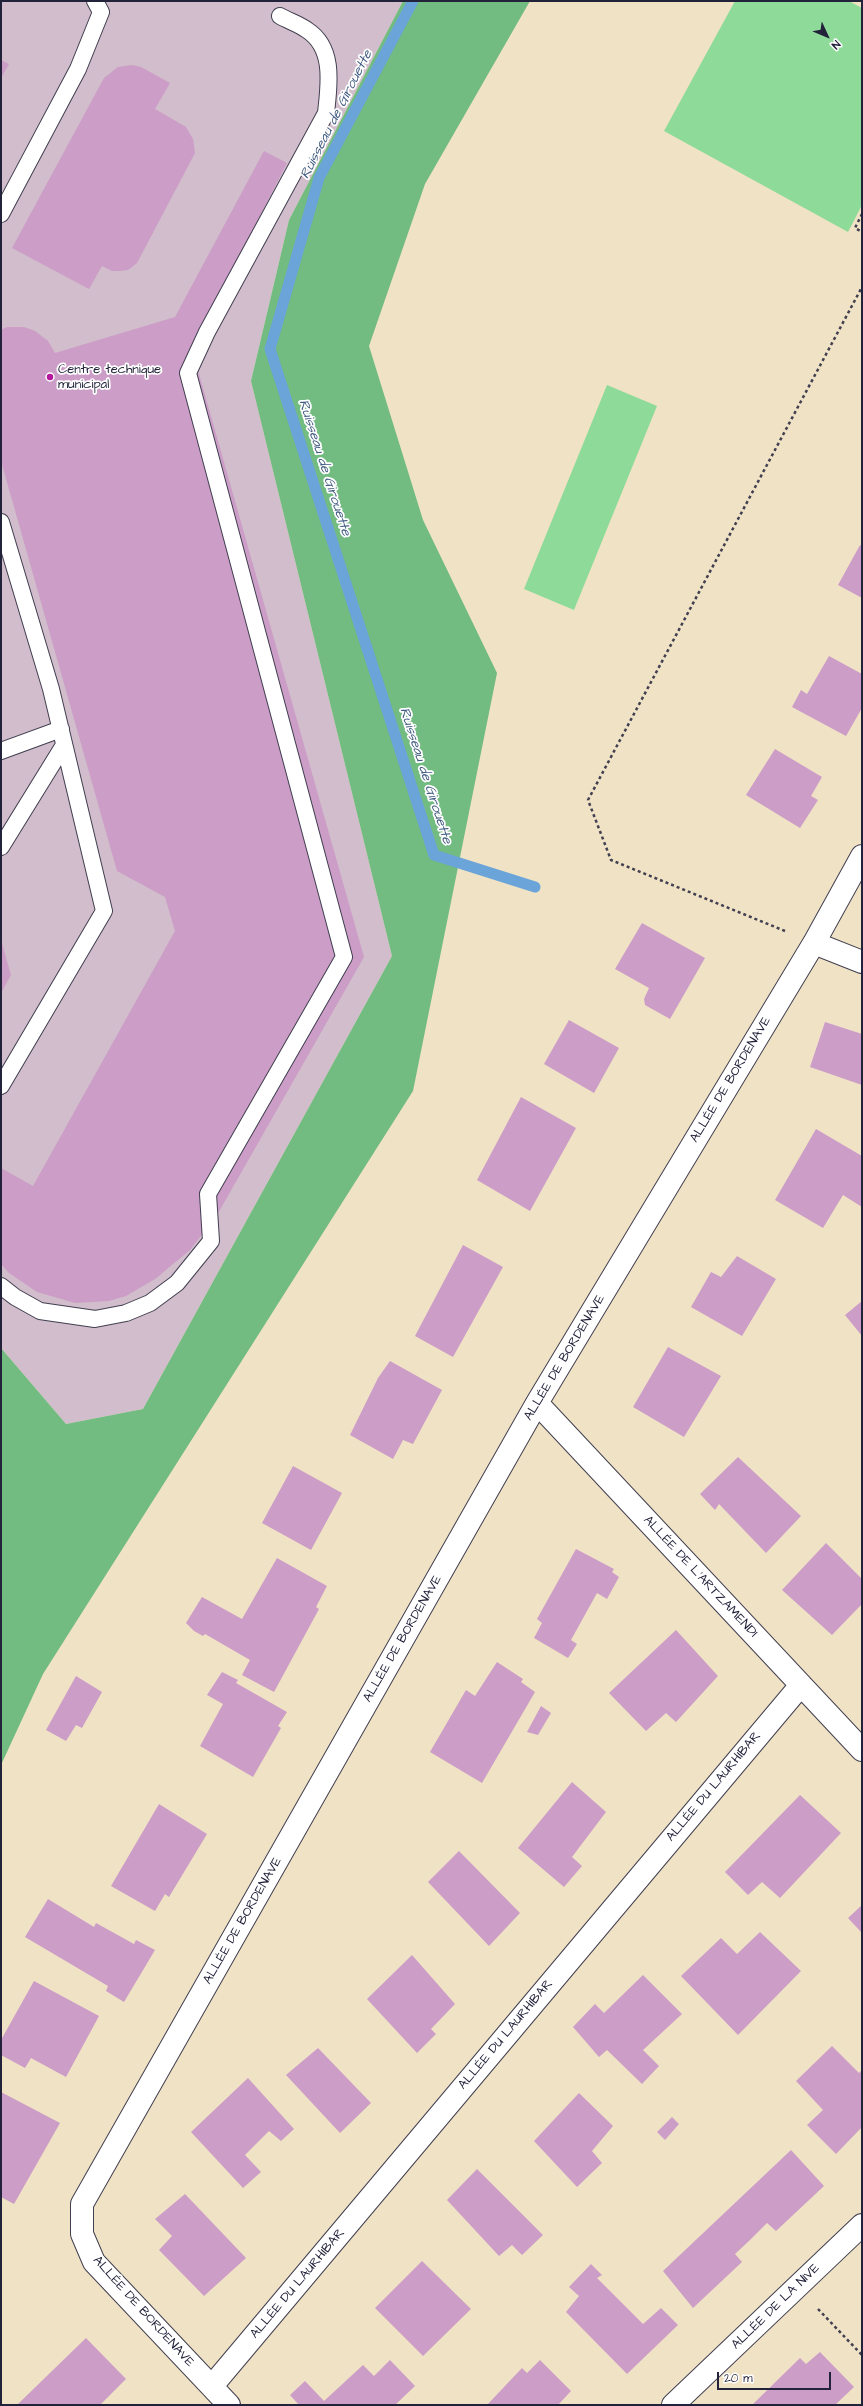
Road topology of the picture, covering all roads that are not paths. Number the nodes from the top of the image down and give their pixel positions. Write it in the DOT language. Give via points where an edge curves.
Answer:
graph roads {
  1 [pos="95,1"];
  2 [pos="280,16"];
  3 [pos="1,214"];
  4 [pos="1,522"];
  5 [pos="61,729"];
  6 [pos="64,745"];
  7 [pos="1,751"];
  8 [pos="1,847"];
  9 [pos="862,856"];
  10 [pos="814,943"];
  11 [pos="862,962"];
  12 [pos="1,1086"];
  13 [pos="1,1286"];
  14 [pos="538,1403"];
  15 [pos="801,1684"];
  16 [pos="862,1750"];
  17 [pos="862,2225"];
  18 [pos="212,2386"];
  19 [pos="230,2405"];
  20 [pos="673,2405"];
  1 -- 3 [label="lane" via="101,12 78,70"];
  2 -- 13 [label="lane" via="308,30 319,41 327,57 329,79 326,113 207,332 188,373 344,957 208,1194 211,1241 177,1283 150,1303 126,1313 95,1319 40,1311"];
  4 -- 5 [label="lane"];
  5 -- 6 [label="lane"];
  5 -- 7 [label="lane"];
  6 -- 8 [label="lane"];
  6 -- 12 [label="lane" via="104,911"];
  9 -- 10 [label="street, ALLÉE DE BORDENAVE"];
  10 -- 11 [label="street"];
  10 -- 14 [label="street, ALLÉE DE BORDENAVE"];
  14 -- 15 [label="street, ALLÉE DE L'ARTZAMENDI"];
  14 -- 18 [label="street, ALLÉE DE BORDENAVE" via="82,2204 82,2234 94,2262"];
  15 -- 16 [label="street, ALLÉE DE L'ARTZAMENDI"];
  15 -- 18 [label="street, ALLÉE DU LAURHIBAR"];
  17 -- 20 [label="street, ALLÉE DE LA NIVE"];
  18 -- 19 [label="street, ALLÉE DE BORDENAVE"];
}
